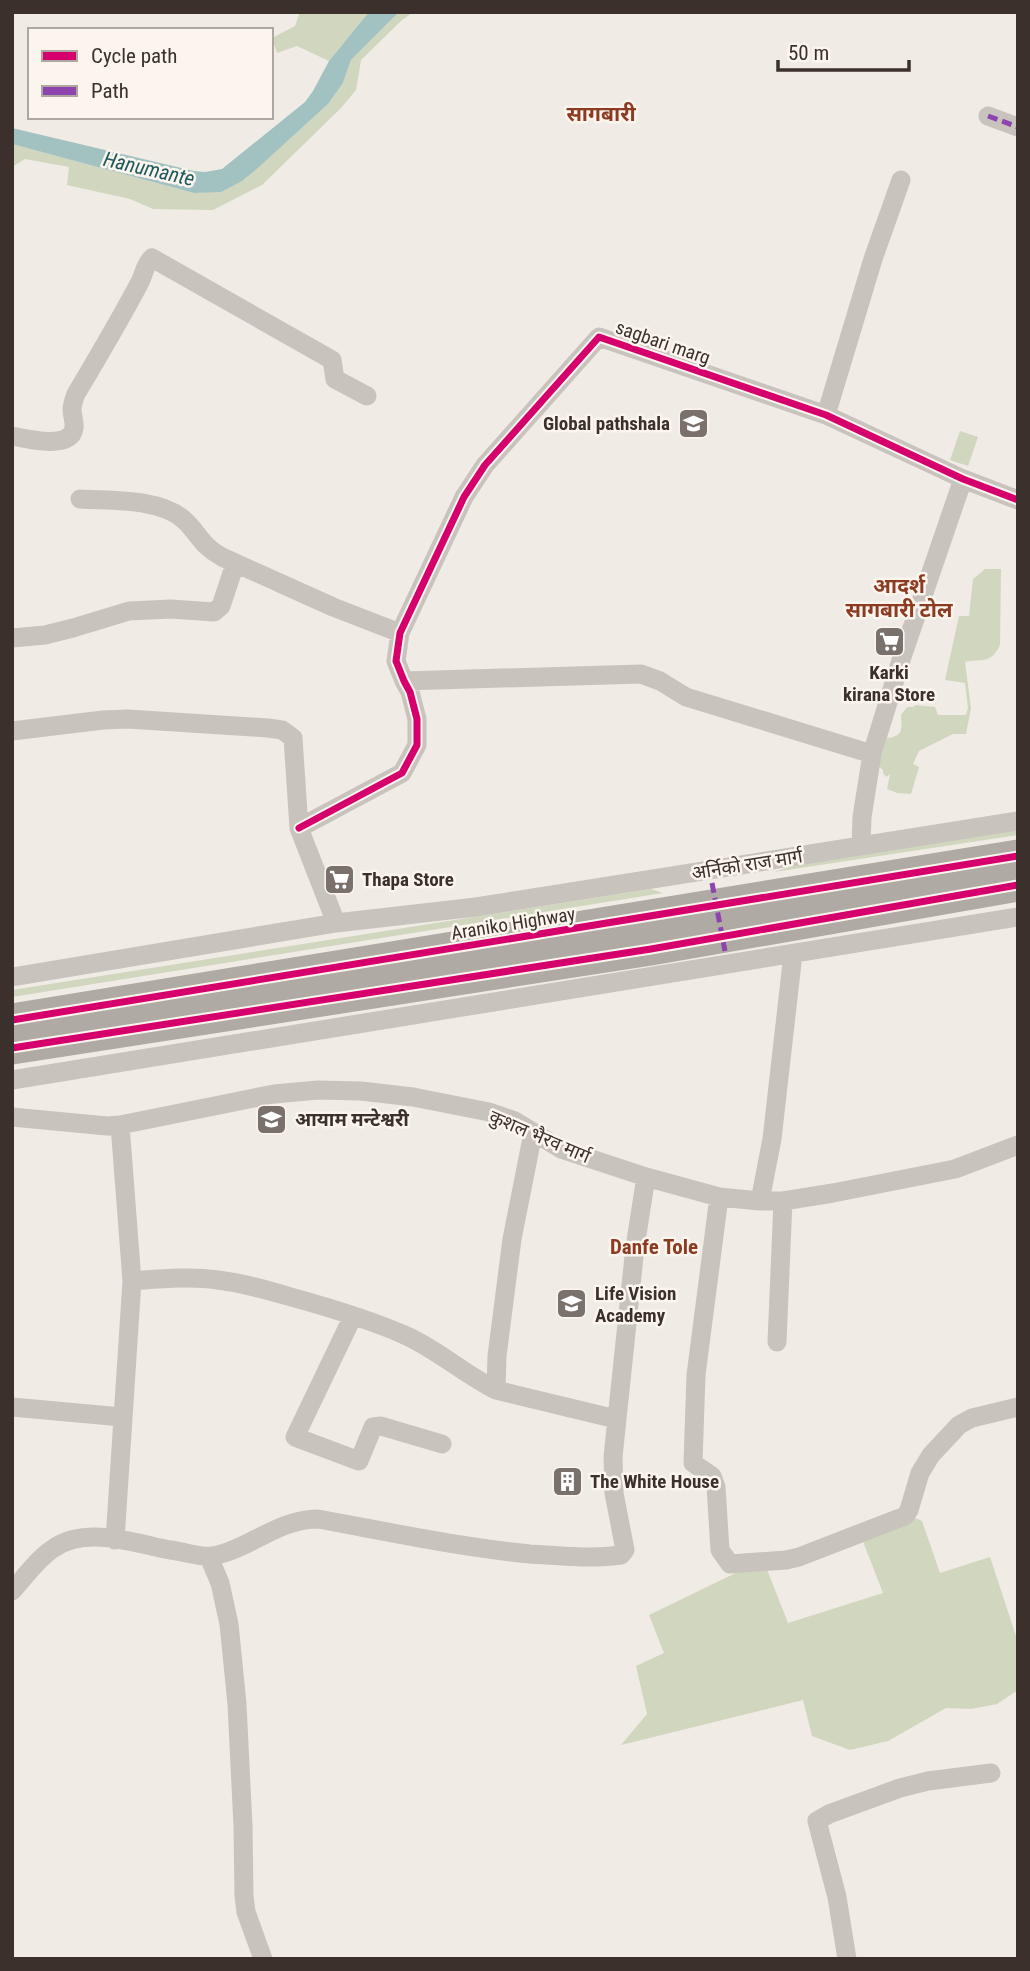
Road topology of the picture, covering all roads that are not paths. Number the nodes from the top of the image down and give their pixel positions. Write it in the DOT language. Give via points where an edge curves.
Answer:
graph roads {
  1 [pos="988,117"];
  2 [pos="1018,127"];
  3 [pos="901,180"];
  4 [pos="367,396"];
  5 [pos="825,415"];
  6 [pos="12,436"];
  7 [pos="963,479"];
  8 [pos="80,499"];
  9 [pos="1018,500"];
  10 [pos="235,564"];
  11 [pos="400,633"];
  12 [pos="12,638"];
  13 [pos="404,681"];
  14 [pos="12,731"];
  15 [pos="872,754"];
  16 [pos="1018,821"];
  17 [pos="299,828"];
  18 [pos="861,846"];
  19 [pos="1018,856"];
  20 [pos="1018,885"];
  21 [pos="1018,917"];
  22 [pos="336,923"];
  23 [pos="793,954"];
  24 [pos="12,977"];
  25 [pos="12,1020"];
  26 [pos="12,1048"];
  27 [pos="12,1080"];
  28 [pos="12,1117"];
  29 [pos="120,1125"];
  30 [pos="533,1133"];
  31 [pos="1018,1145"];
  32 [pos="646,1177"];
  33 [pos="719,1197"];
  34 [pos="760,1201"];
  35 [pos="783,1201"];
  36 [pos="132,1281"];
  37 [pos="353,1317"];
  38 [pos="776,1342"];
  39 [pos="496,1390"];
  40 [pos="12,1407"];
  41 [pos="1018,1407"];
  42 [pos="122,1417"];
  43 [pos="616,1419"];
  44 [pos="442,1444"];
  45 [pos="115,1540"];
  46 [pos="209,1557"];
  47 [pos="12,1591"];
  48 [pos="991,1773"];
  49 [pos="263,1959"];
  50 [pos="847,1959"];
  1 -- 2 [label="street"];
  3 -- 5 [label="street"];
  4 -- 6 [label="street" via="335,379 332,360 152,258 76,394 71,436 58,441"];
  5 -- 7 [label="street, sagbari marg"];
  5 -- 11 [label="street, sagbari marg" via="599,337 478,475"];
  7 -- 9 [label="street, sagbari marg"];
  7 -- 15 [label="street"];
  8 -- 10 [label="street" via="162,507 185,521 209,550"];
  10 -- 11 [label="street"];
  10 -- 12 [label="street" via="221,606 214,612 129,611 45,635"];
  11 -- 13 [label="street, sagbari marg" via="396,661"];
  13 -- 15 [label="street" via="641,674 686,698"];
  13 -- 17 [label="street, sagbari marg" via="417,719 417,745 402,773"];
  14 -- 17 [label="street" via="128,719 282,730 293,738"];
  15 -- 18 [label="street"];
  16 -- 18 [label="street, अर्निको राज मार्ग"];
  17 -- 22 [label="street"];
  18 -- 22 [label="street, अर्निको राज मार्ग"];
  19 -- 25 [label="highway, Araniko Highway"];
  20 -- 26 [label="highway" via="651,949"];
  21 -- 23 [label="street"];
  22 -- 24 [label="street, अर्निको राज मार्ग"];
  23 -- 27 [label="street"];
  23 -- 34 [label="street" via="772,1139"];
  28 -- 29 [label="street, कुशल‌ भैरव मार्ग"];
  29 -- 30 [label="street, कुशल‌ भैरव मार्ग" via="274,1094 329,1090 413,1097 489,1112"];
  29 -- 36 [label="street"];
  30 -- 32 [label="street, कुशल‌ भैरव मार्ग" via="561,1149"];
  30 -- 39 [label="street" via="512,1239 496,1356"];
  31 -- 35 [label="street, कुशल‌ भैरव मार्ग" via="955,1169"];
  32 -- 33 [label="street, कुशल‌ भैरव मार्ग"];
  32 -- 43 [label="street"];
  33 -- 34 [label="street, कुशल‌ भैरव मार्ग"];
  33 -- 41 [label="street" via="696,1375 693,1463 712,1476 720,1550 730,1564 799,1557 905,1516 920,1473 959,1424"];
  34 -- 35 [label="street, कुशल‌ भैरव मार्ग"];
  35 -- 38 [label="street"];
  36 -- 37 [label="street" via="217,1280"];
  36 -- 42 [label="street"];
  37 -- 39 [label="street" via="409,1338"];
  37 -- 44 [label="street" via="295,1437 359,1461 373,1427"];
  39 -- 43 [label="street"];
  40 -- 42 [label="street"];
  42 -- 45 [label="street"];
  43 -- 46 [label="street" via="614,1493 625,1550 621,1555 507,1552 310,1519 289,1523"];
  45 -- 46 [label="street"];
  45 -- 47 [label="street" via="85,1537 69,1541 53,1549"];
  46 -- 49 [label="street" via="229,1624 237,1704 244,1896"];
  48 -- 50 [label="street" via="900,1788 817,1821"];
}
